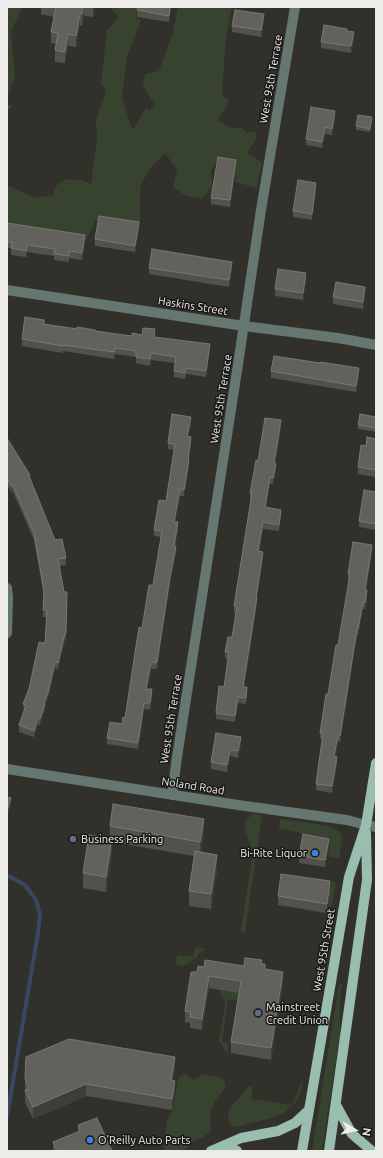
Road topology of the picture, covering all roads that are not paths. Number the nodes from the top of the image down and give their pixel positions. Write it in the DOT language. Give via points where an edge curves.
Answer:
graph roads {
  1 [pos="295,7"];
  2 [pos="7,290"];
  3 [pos="244,326"];
  4 [pos="376,345"];
  5 [pos="7,588"];
  6 [pos="7,633"];
  7 [pos="376,763"];
  8 [pos="7,769"];
  9 [pos="172,795"];
  10 [pos="371,826"];
  11 [pos="336,1104"];
  12 [pos="309,1110"];
  13 [pos="226,1145"];
  14 [pos="211,1151"];
  15 [pos="237,1151"];
  16 [pos="302,1151"];
  17 [pos="329,1151"];
  18 [pos="372,1151"];
  1 -- 3 [label="street, West 95th Terrace"];
  2 -- 3 [label="street, Haskins Street"];
  3 -- 4 [label="street, Haskins Street"];
  3 -- 9 [label="street, West 95th Terrace"];
  5 -- 6 [label="street"];
  7 -- 10 [label="main road, West 95th Street"];
  8 -- 9 [label="street, Noland Road"];
  9 -- 10 [label="street, Noland Road" via="347,820"];
  10 -- 11 [label="main road, West 95th Street" via="368,880"];
  10 -- 12 [label="main road, West 95th Street" via="349,877"];
  11 -- 17 [label="main road, West 95th Street"];
  11 -- 18 [label="main road" via="352,1134"];
  12 -- 13 [label="main road" via="295,1124 278,1131 241,1138"];
  12 -- 16 [label="main road, West 95th Street"];
  13 -- 14 [label="main road"];
  13 -- 15 [label="main road"];
}
